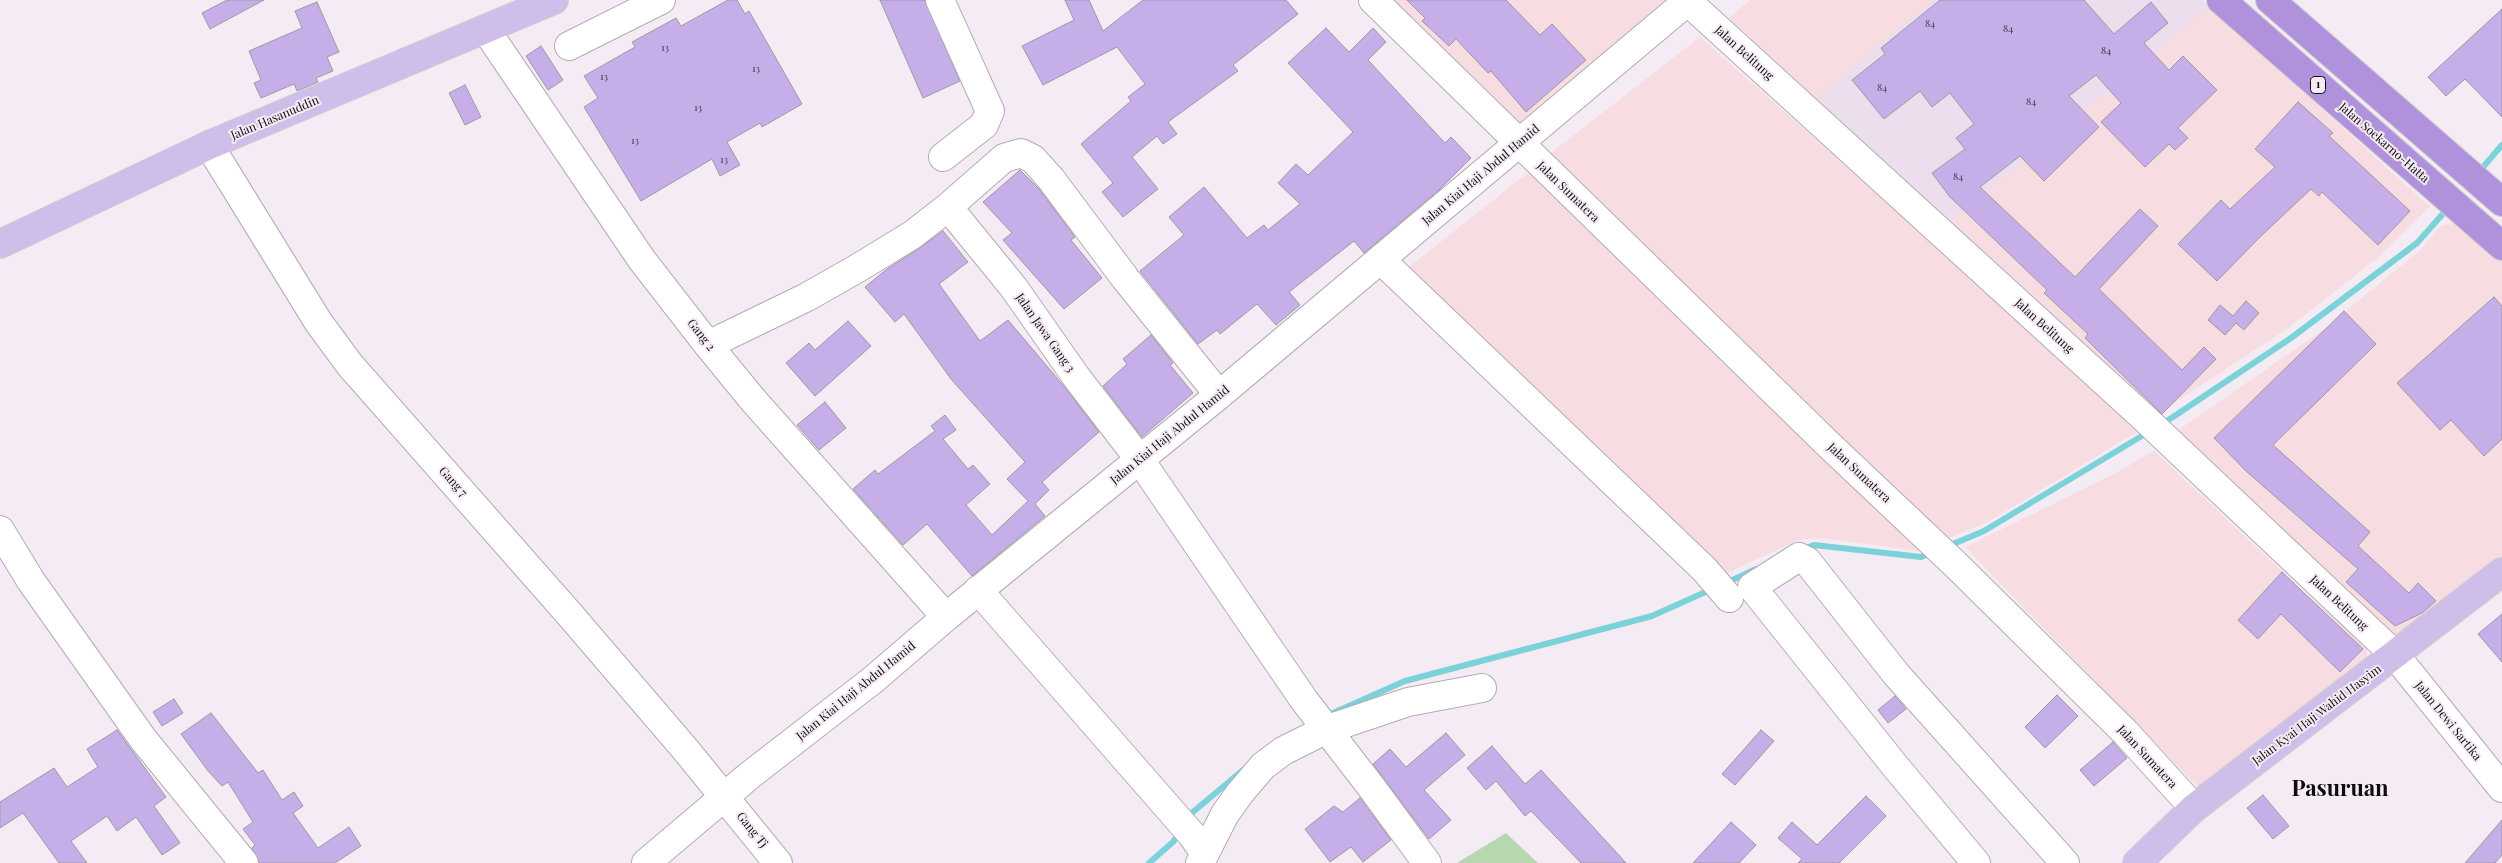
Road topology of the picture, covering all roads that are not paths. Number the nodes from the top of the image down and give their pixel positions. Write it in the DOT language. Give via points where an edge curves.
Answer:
graph roads {
  1 [pos="554,0"];
  2 [pos="661,0"];
  3 [pos="940,0"];
  4 [pos="1373,0"];
  5 [pos="1688,0"];
  6 [pos="2220,0"];
  7 [pos="2270,0"];
  8 [pos="486,30"];
  9 [pos="569,46"];
  10 [pos="1518,144"];
  11 [pos="209,145"];
  12 [pos="943,157"];
  13 [pos="2500,201"];
  14 [pos="948,207"];
  15 [pos="0,244"];
  16 [pos="2502,246"];
  17 [pos="1381,260"];
  18 [pos="708,345"];
  19 [pos="1219,395"];
  20 [pos="1140,460"];
  21 [pos="0,530"];
  22 [pos="2502,572"];
  23 [pos="978,590"];
  24 [pos="1727,595"];
  25 [pos="946,617"];
  26 [pos="2395,655"];
  27 [pos="1482,688"];
  28 [pos="1323,727"];
  29 [pos="2502,788"];
  30 [pos="725,797"];
  31 [pos="2194,808"];
  32 [pos="1199,850"];
  33 [pos="244,863"];
  34 [pos="646,863"];
  35 [pos="778,863"];
  36 [pos="1427,863"];
  37 [pos="1976,863"];
  38 [pos="2065,863"];
  39 [pos="2137,863"];
  1 -- 8 [label="main road, Jalan Hasanuddin"];
  2 -- 9 [label="street"];
  3 -- 12 [label="street" via="990,111 984,126"];
  4 -- 10 [label="street, Jalan Sumatera"];
  5 -- 10 [label="street, Jalan Kiai Haji Abdul Hamid"];
  5 -- 26 [label="street, Jalan Belitung" via="2141,415"];
  6 -- 16 [label="highway, Jalan Soekarno-Hatta / 1"];
  7 -- 13 [label="highway"];
  8 -- 11 [label="main road, Jalan Hasanuddin"];
  8 -- 18 [label="street, Gang 2" via="642,260"];
  10 -- 17 [label="street, Jalan Kiai Haji Abdul Hamid"];
  10 -- 31 [label="street, Jalan Sumatera" via="1956,565 2126,733"];
  11 -- 15 [label="main road, Jalan Hasanuddin"];
  11 -- 30 [label="street, Gang 7" via="319,323 350,365"];
  14 -- 18 [label="street" via="912,235 858,268 807,297"];
  14 -- 19 [label="street" via="1004,158 1021,153 1033,159"];
  14 -- 20 [label="street, Jalan Jawa Gang 3" via="1014,288"];
  17 -- 19 [label="street, Jalan Kiai Haji Abdul Hamid"];
  17 -- 24 [label="street" via="1705,570"];
  18 -- 25 [label="street, Gang 2"];
  19 -- 20 [label="street, Jalan Kiai Haji Abdul Hamid"];
  20 -- 23 [label="street, Jalan Kiai Haji Abdul Hamid"];
  20 -- 28 [label="street, Jalan Jawa Gang 3"];
  21 -- 33 [label="street" via="31,581 143,739"];
  22 -- 26 [label="main road, Jalan Kyai Haji Wahid Hasyim"];
  23 -- 25 [label="street, Jalan Kiai Haji Abdul Hamid"];
  23 -- 32 [label="street" via="1169,809"];
  25 -- 30 [label="street, Jalan Kiai Haji Abdul Hamid" via="874,679"];
  26 -- 29 [label="street, Jalan Dewi Sartika"];
  26 -- 31 [label="main road, Jalan Kyai Haji Wahid Hasyim"];
  27 -- 28 [label="street" via="1408,702"];
  28 -- 32 [label="street" via="1263,766"];
  28 -- 36 [label="street, Jalan Jawa Gang 3"];
  30 -- 34 [label="street, Jalan Kiai Haji Abdul Hamid"];
  30 -- 35 [label="street, Gang Tj"];
  31 -- 39 [label="main road, Jalan Kyai Haji Wahid Hasyim"];
  37 -- 38 [label="street" via="1752,587 1799,557 1807,561 1896,674"];
}
